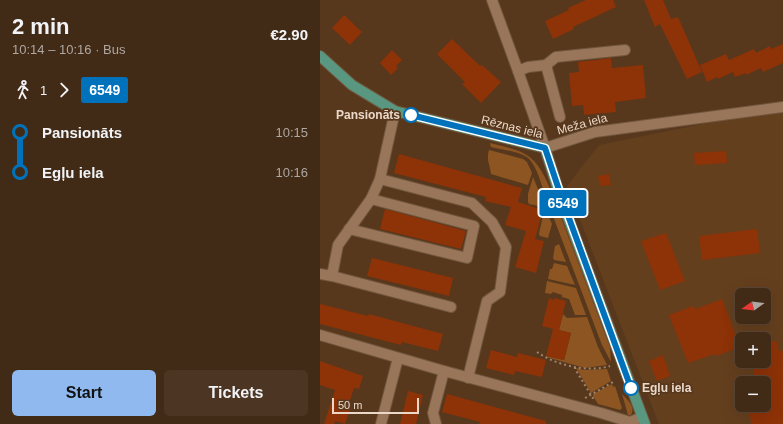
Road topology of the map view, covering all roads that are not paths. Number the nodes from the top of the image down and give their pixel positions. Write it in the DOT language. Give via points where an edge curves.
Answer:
graph roads {
  1 [pos="492,0"];
  2 [pos="625,50"];
  3 [pos="320,56"];
  4 [pos="546,65"];
  5 [pos="518,70"];
  6 [pos="783,107"];
  7 [pos="395,111"];
  8 [pos="560,117"];
  9 [pos="545,148"];
  10 [pos="380,179"];
  11 [pos="371,199"];
  12 [pos="349,229"];
  13 [pos="320,274"];
  14 [pos="332,276"];
  15 [pos="451,306"];
  16 [pos="320,335"];
  17 [pos="398,358"];
  18 [pos="444,371"];
  19 [pos="468,378"];
  20 [pos="644,421"];
  21 [pos="630,423"];
  22 [pos="381,424"];
  23 [pos="436,424"];
  1 -- 5 [label="street, Meža iela"];
  2 -- 4 [label="street" via="556,56"];
  3 -- 7 [label="main road, Rēznas iela" via="352,85"];
  4 -- 5 [label="street"];
  4 -- 8 [label="street"];
  5 -- 9 [label="street, Meža iela"];
  6 -- 9 [label="street, Meža iela" via="595,132"];
  7 -- 9 [label="main road, Rēznas iela"];
  7 -- 10 [label="street"];
  9 -- 20 [label="main road, Rēznas iela"];
  10 -- 11 [label="street"];
  10 -- 19 [label="street" via="472,203 492,222 506,247 500,292 487,301"];
  11 -- 12 [label="street"];
  11 -- 12 [label="street" via="474,226 467,258"];
  12 -- 14 [label="street" via="338,246"];
  13 -- 14 [label="street"];
  14 -- 15 [label="street"];
  16 -- 17 [label="street"];
  17 -- 18 [label="street"];
  17 -- 22 [label="street"];
  18 -- 19 [label="street"];
  18 -- 23 [label="street" via="433,413"];
  19 -- 21 [label="street"];
  20 -- 21 [label="street"];
}
